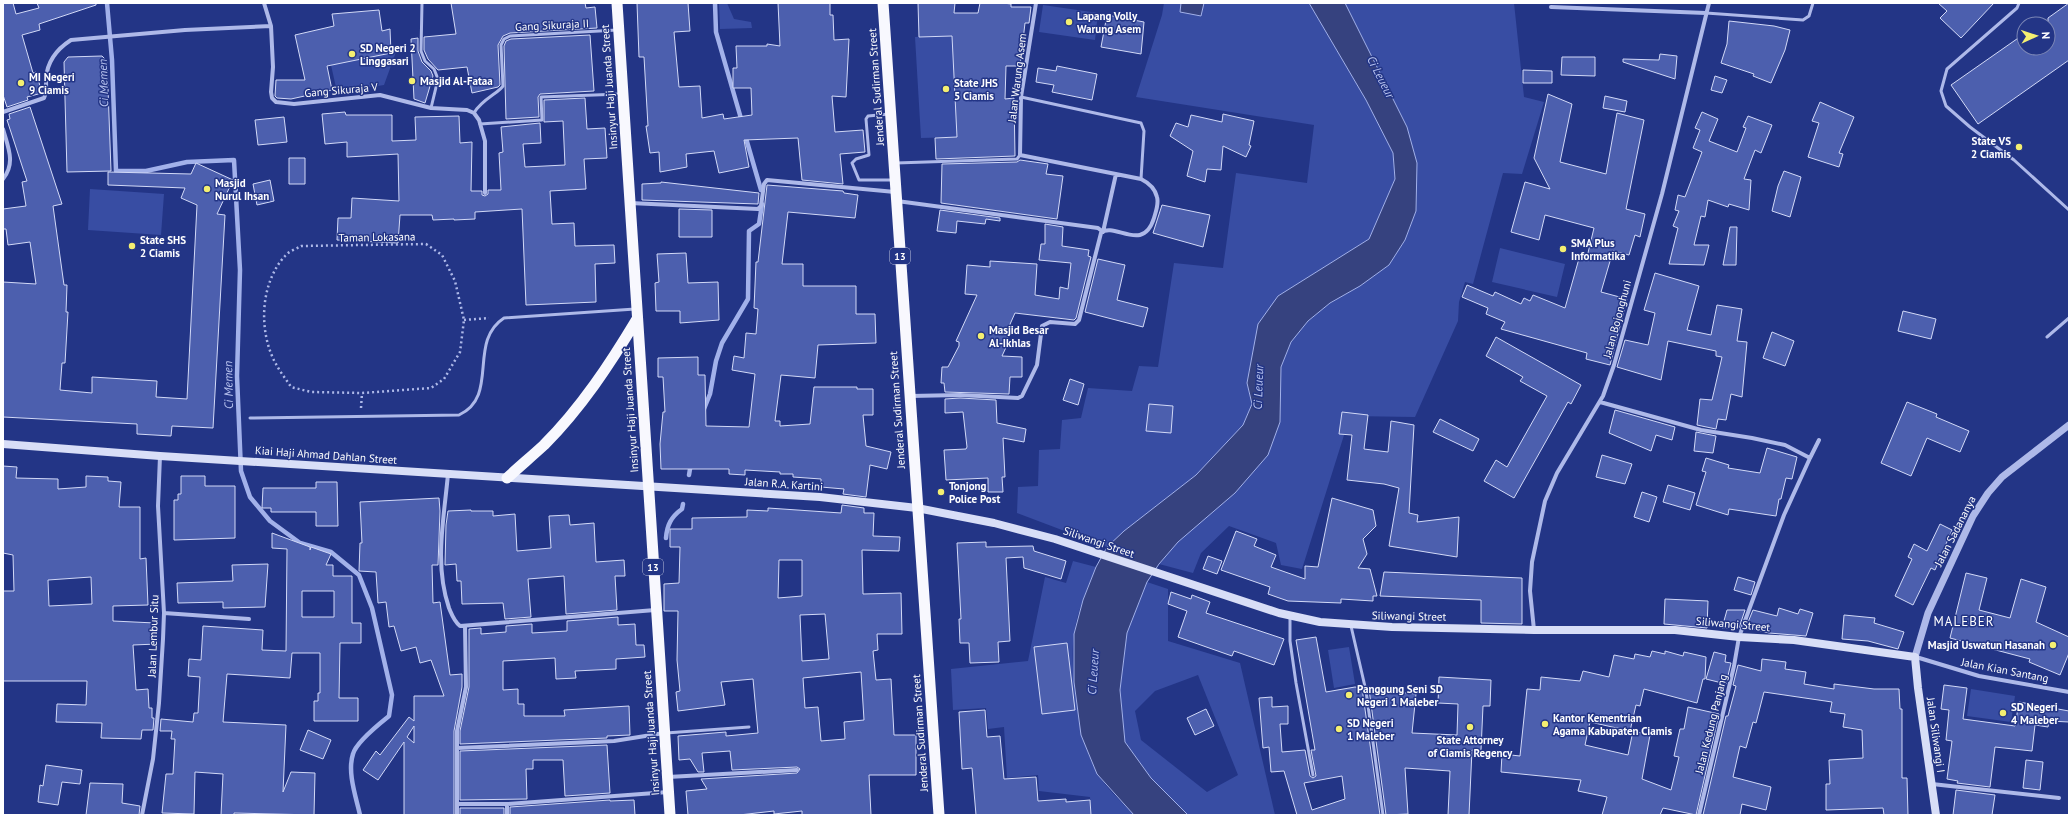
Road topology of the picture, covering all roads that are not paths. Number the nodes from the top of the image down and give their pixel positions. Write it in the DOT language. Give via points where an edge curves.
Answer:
graph roads {
  1 [pos="264,3"];
  2 [pos="422,3"];
  3 [pos="617,3"];
  4 [pos="883,3"];
  5 [pos="1036,3"];
  6 [pos="1709,3"];
  7 [pos="1813,3"];
  8 [pos="2019,3"];
  9 [pos="1551,7"];
  10 [pos="1706,13"];
  11 [pos="271,26"];
  12 [pos="618,30"];
  13 [pos="623,94"];
  14 [pos="1021,97"];
  15 [pos="431,108"];
  16 [pos="3,112"];
  17 [pos="474,113"];
  18 [pos="891,114"];
  19 [pos="480,124"];
  20 [pos="3,129"];
  21 [pos="1020,155"];
  22 [pos="894,163"];
  23 [pos="1116,174"];
  24 [pos="4,177"];
  25 [pos="1141,179"];
  26 [pos="895,180"];
  27 [pos="485,193"];
  28 [pos="896,197"];
  29 [pos="630,203"];
  30 [pos="2069,210"];
  31 [pos="1103,232"];
  32 [pos="637,314"];
  33 [pos="2069,318"];
  34 [pos="2048,337"];
  35 [pos="910,396"];
  36 [pos="1600,402"];
  37 [pos="250,418"];
  38 [pos="2069,425"];
  39 [pos="1819,440"];
  40 [pos="3,444"];
  41 [pos="160,456"];
  42 [pos="1810,458"];
  43 [pos="448,474"];
  44 [pos="507,478"];
  45 [pos="648,487"];
  46 [pos="917,508"];
  47 [pos="656,610"];
  48 [pos="164,613"];
  49 [pos="1290,616"];
  50 [pos="249,619"];
  51 [pos="1351,625"];
  52 [pos="465,626"];
  53 [pos="1534,630"];
  54 [pos="1739,637"];
  55 [pos="1916,657"];
  56 [pos="2069,692"];
  57 [pos="748,727"];
  58 [pos="664,733"];
  59 [pos="458,748"];
  60 [pos="797,770"];
  61 [pos="1313,774"];
  62 [pos="667,777"];
  63 [pos="1932,784"];
  64 [pos="668,792"];
  65 [pos="2059,798"];
  66 [pos="457,804"];
  67 [pos="507,804"];
  68 [pos="142,815"];
  69 [pos="457,815"];
  70 [pos="507,815"];
  71 [pos="670,815"];
  72 [pos="939,815"];
  73 [pos="1383,815"];
  74 [pos="1699,815"];
  75 [pos="1936,815"];
  1 -- 11 [label="street, Gang Sikuraja V"];
  2 -- 15 [label="lane" via="421,51 425,61 434,68 438,79"];
  3 -- 12 [label="highway, Insinyur Haji Juanda Street / 13"];
  4 -- 18 [label="highway, Jenderal Sudirman Street / 13"];
  5 -- 14 [label="street, Jalan Warung Asem"];
  6 -- 10 [label="street, Jalan Bojonghuni"];
  7 -- 10 [label="lane" via="1809,16 1803,20"];
  8 -- 30 [label="lane" via="2017,8 1947,69 1940,91 1946,106 2014,160"];
  9 -- 10 [label="street"];
  10 -- 36 [label="street, Jalan Bojonghuni" via="1662,194 1614,365"];
  11 -- 15 [label="street, Gang Sikuraja V" via="271,92 276,102 294,104 380,94"];
  11 -- 16 [label="street" via="77,38 65,44 48,66 44,98"];
  12 -- 13 [label="highway, Insinyur Haji Juanda Street / 13"];
  12 -- 17 [label="lane, Gang Sikuraja II" via="510,36 504,39 501,45 501,91 484,100"];
  13 -- 19 [label="lane" via="541,97 542,120"];
  13 -- 29 [label="highway, Insinyur Haji Juanda Street / 13"];
  14 -- 21 [label="street, Jalan Warung Asem"];
  14 -- 25 [label="lane" via="1141,123 1144,131"];
  15 -- 17 [label="street, Gang Sikuraja V" via="467,110"];
  17 -- 19 [label="street"];
  18 -- 22 [label="highway, Jenderal Sudirman Street / 13"];
  18 -- 26 [label="lane" via="866,118 869,155 852,163 859,180"];
  19 -- 27 [label="street" via="485,141"];
  20 -- 24 [label="street" via="11,158 10,169"];
  21 -- 22 [label="lane" via="1017,159"];
  21 -- 23 [label="street"];
  22 -- 26 [label="highway, Jenderal Sudirman Street / 13"];
  23 -- 25 [label="street"];
  23 -- 31 [label="street"];
  25 -- 31 [label="street" via="1149,184 1157,198 1158,205 1151,226 1143,234 1137,235"];
  26 -- 28 [label="highway, Jenderal Sudirman Street / 13"];
  28 -- 29 [label="street" via="767,180 758,209"];
  28 -- 31 [label="street" via="1098,228"];
  28 -- 35 [label="highway, Jenderal Sudirman Street / 13"];
  29 -- 32 [label="highway, Insinyur Haji Juanda Street / 13"];
  31 -- 35 [label="street" via="1079,320 1075,324 1050,322 1042,326 1037,365 1022,396"];
  32 -- 37 [label="lane" via="504,318 496,323 489,335 484,354 482,382 474,406 460,415"];
  32 -- 44 [label="highway" via="612,361 588,395 545,445"];
  32 -- 45 [label="highway, Insinyur Haji Juanda Street / 13"];
  33 -- 34 [label="lane"];
  35 -- 46 [label="highway, Jenderal Sudirman Street / 13"];
  36 -- 42 [label="street" via="1701,430 1785,445"];
  36 -- 53 [label="street, Jalan Bojonghuni" via="1557,473 1545,501 1532,562 1530,591"];
  38 -- 55 [label="street, Jalan Sadananya" via="2002,477 1988,493 1973,516 1931,607"];
  39 -- 42 [label="street, Jalan Kedung Panjang"];
  40 -- 41 [label="main road, Kiai Haji Ahmad Dahlan Street"];
  41 -- 43 [label="main road, Kiai Haji Ahmad Dahlan Street"];
  41 -- 48 [label="street, Jalan Lembur Situ" via="158,506"];
  42 -- 54 [label="street, Jalan Kedung Panjang" via="1784,515"];
  43 -- 44 [label="main road, Kiai Haji Ahmad Dahlan Street"];
  43 -- 52 [label="street" via="440,561 441,578 453,618 460,626"];
  44 -- 45 [label="main road, Kiai Haji Ahmad Dahlan Street"];
  45 -- 46 [label="main road, Jalan R.A. Kartini" via="820,497"];
  45 -- 47 [label="highway, Insinyur Haji Juanda Street / 13"];
  46 -- 49 [label="main road, Siliwangi Street" via="994,523 1055,539"];
  46 -- 72 [label="highway, Jenderal Sudirman Street / 13"];
  47 -- 52 [label="street"];
  47 -- 58 [label="highway, Insinyur Haji Juanda Street / 13"];
  48 -- 50 [label="street"];
  48 -- 68 [label="street, Jalan Lembur Situ" via="153,759"];
  49 -- 51 [label="main road, Siliwangi Street"];
  49 -- 61 [label="lane" via="1290,641"];
  51 -- 53 [label="main road, Siliwangi Street"];
  51 -- 73 [label="lane" via="1366,692"];
  52 -- 59 [label="street" via="466,687 459,715"];
  53 -- 54 [label="main road, Siliwangi Street" via="1675,630"];
  54 -- 55 [label="main road, Siliwangi Street" via="1794,640"];
  54 -- 74 [label="street, Jalan Kedung Panjang"];
  55 -- 56 [label="street, Jalan Kian Santang" via="1979,676"];
  55 -- 63 [label="main road, Jalan Siliwangi I"];
  57 -- 58 [label="lane"];
  58 -- 59 [label="street" via="600,742"];
  58 -- 62 [label="highway, Insinyur Haji Juanda Street / 13"];
  59 -- 66 [label="street"];
  60 -- 62 [label="street"];
  62 -- 64 [label="highway, Insinyur Haji Juanda Street / 13"];
  63 -- 65 [label="street"];
  63 -- 75 [label="main road, Jalan Siliwangi I"];
  64 -- 67 [label="street"];
  64 -- 71 [label="highway, Insinyur Haji Juanda Street / 13"];
  66 -- 67 [label="street"];
  66 -- 69 [label="street"];
  67 -- 70 [label="street"];
}
